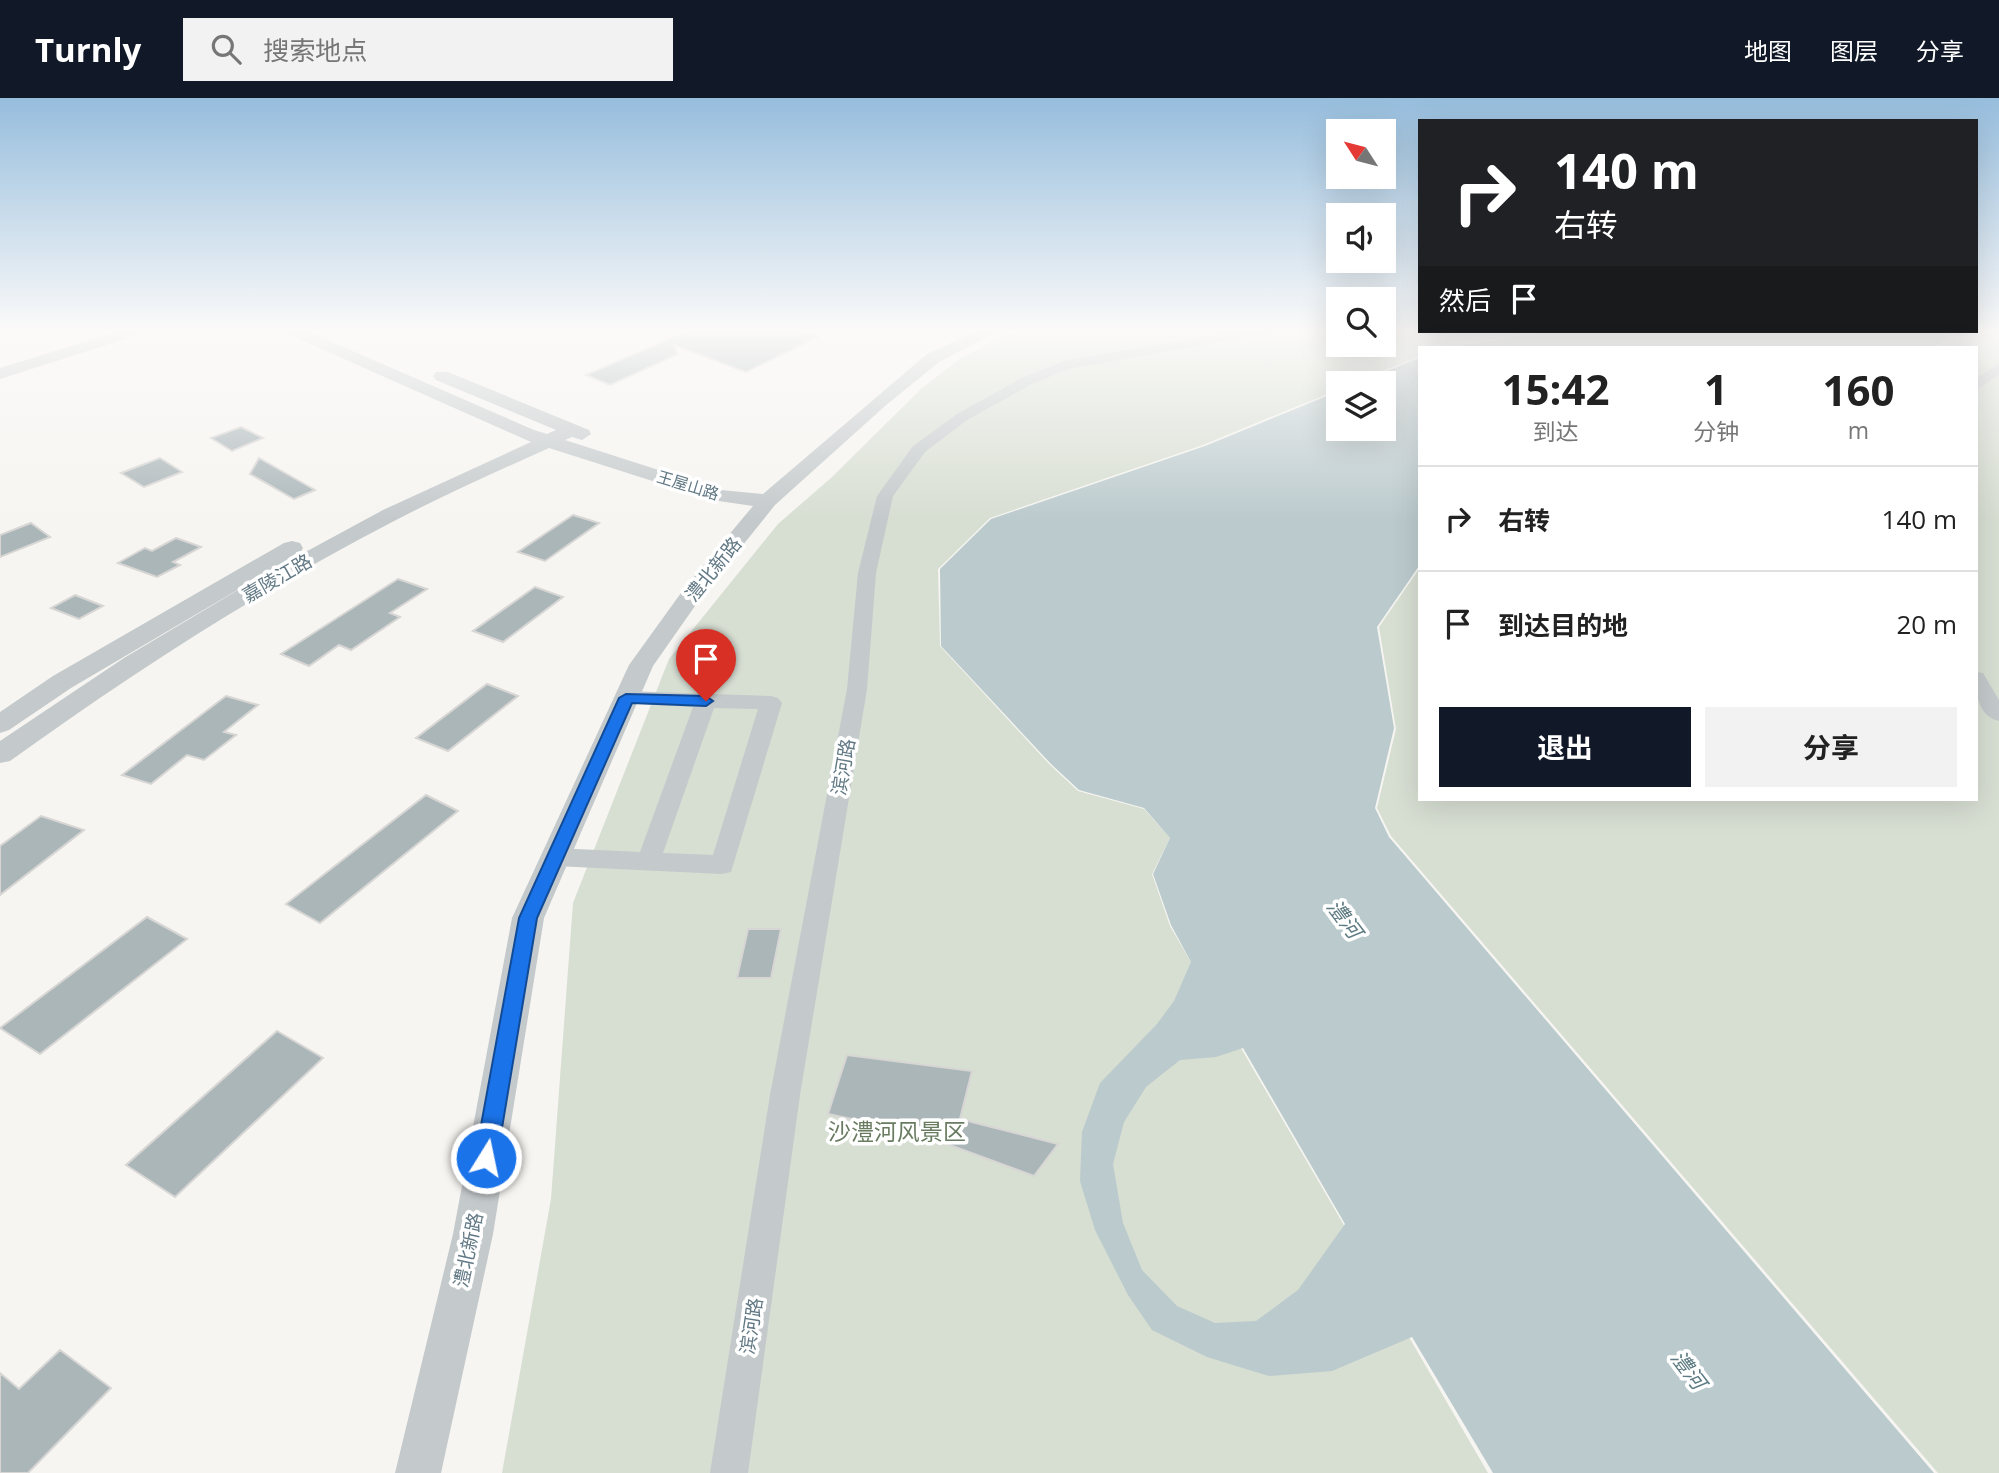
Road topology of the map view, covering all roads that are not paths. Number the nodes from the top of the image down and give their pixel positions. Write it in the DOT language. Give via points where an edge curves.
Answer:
graph roads {
  1 [pos="449,392"];
  2 [pos="471,392"];
  3 [pos="891,392"];
  4 [pos="1010,392"];
  5 [pos="550,432"];
  6 [pos="768,501"];
  7 [pos="1978,684"];
  8 [pos="626,698"];
  9 [pos="706,701"];
  10 [pos="1999,714"];
  11 [pos="0,724"];
  12 [pos="0,754"];
  13 [pos="555,857"];
  14 [pos="648,862"];
  15 [pos="418,1473"];
  16 [pos="729,1473"];
  1 -- 5 [label="street, 王屋山路"];
  2 -- 5 [label="street, 王屋山路"];
  3 -- 6 [label="street, 澧北新路"];
  4 -- 16 [label="street, 滨河路" via="962,416 919,449 885,496 867,573 857,689 785,1095"];
  5 -- 6 [label="street, 王屋山路" via="719,496"];
  5 -- 6 [label="street, 王屋山路" via="736,481"];
  5 -- 11 [label="street, 嘉陵江路" via="341,521 232,580"];
  5 -- 12 [label="street, 嘉陵江路" via="366,527 241,599"];
  6 -- 8 [label="street, 澧北新路" via="694,591 649,654"];
  7 -- 10 [label="street"];
  8 -- 9 [label="street"];
  8 -- 13 [label="street, 澧北新路"];
  9 -- 14 [label="street"];
  9 -- 14 [label="street" via="771,703 722,865"];
  13 -- 14 [label="street"];
  13 -- 15 [label="street, 澧北新路" via="528,918 473,1234"];
}
